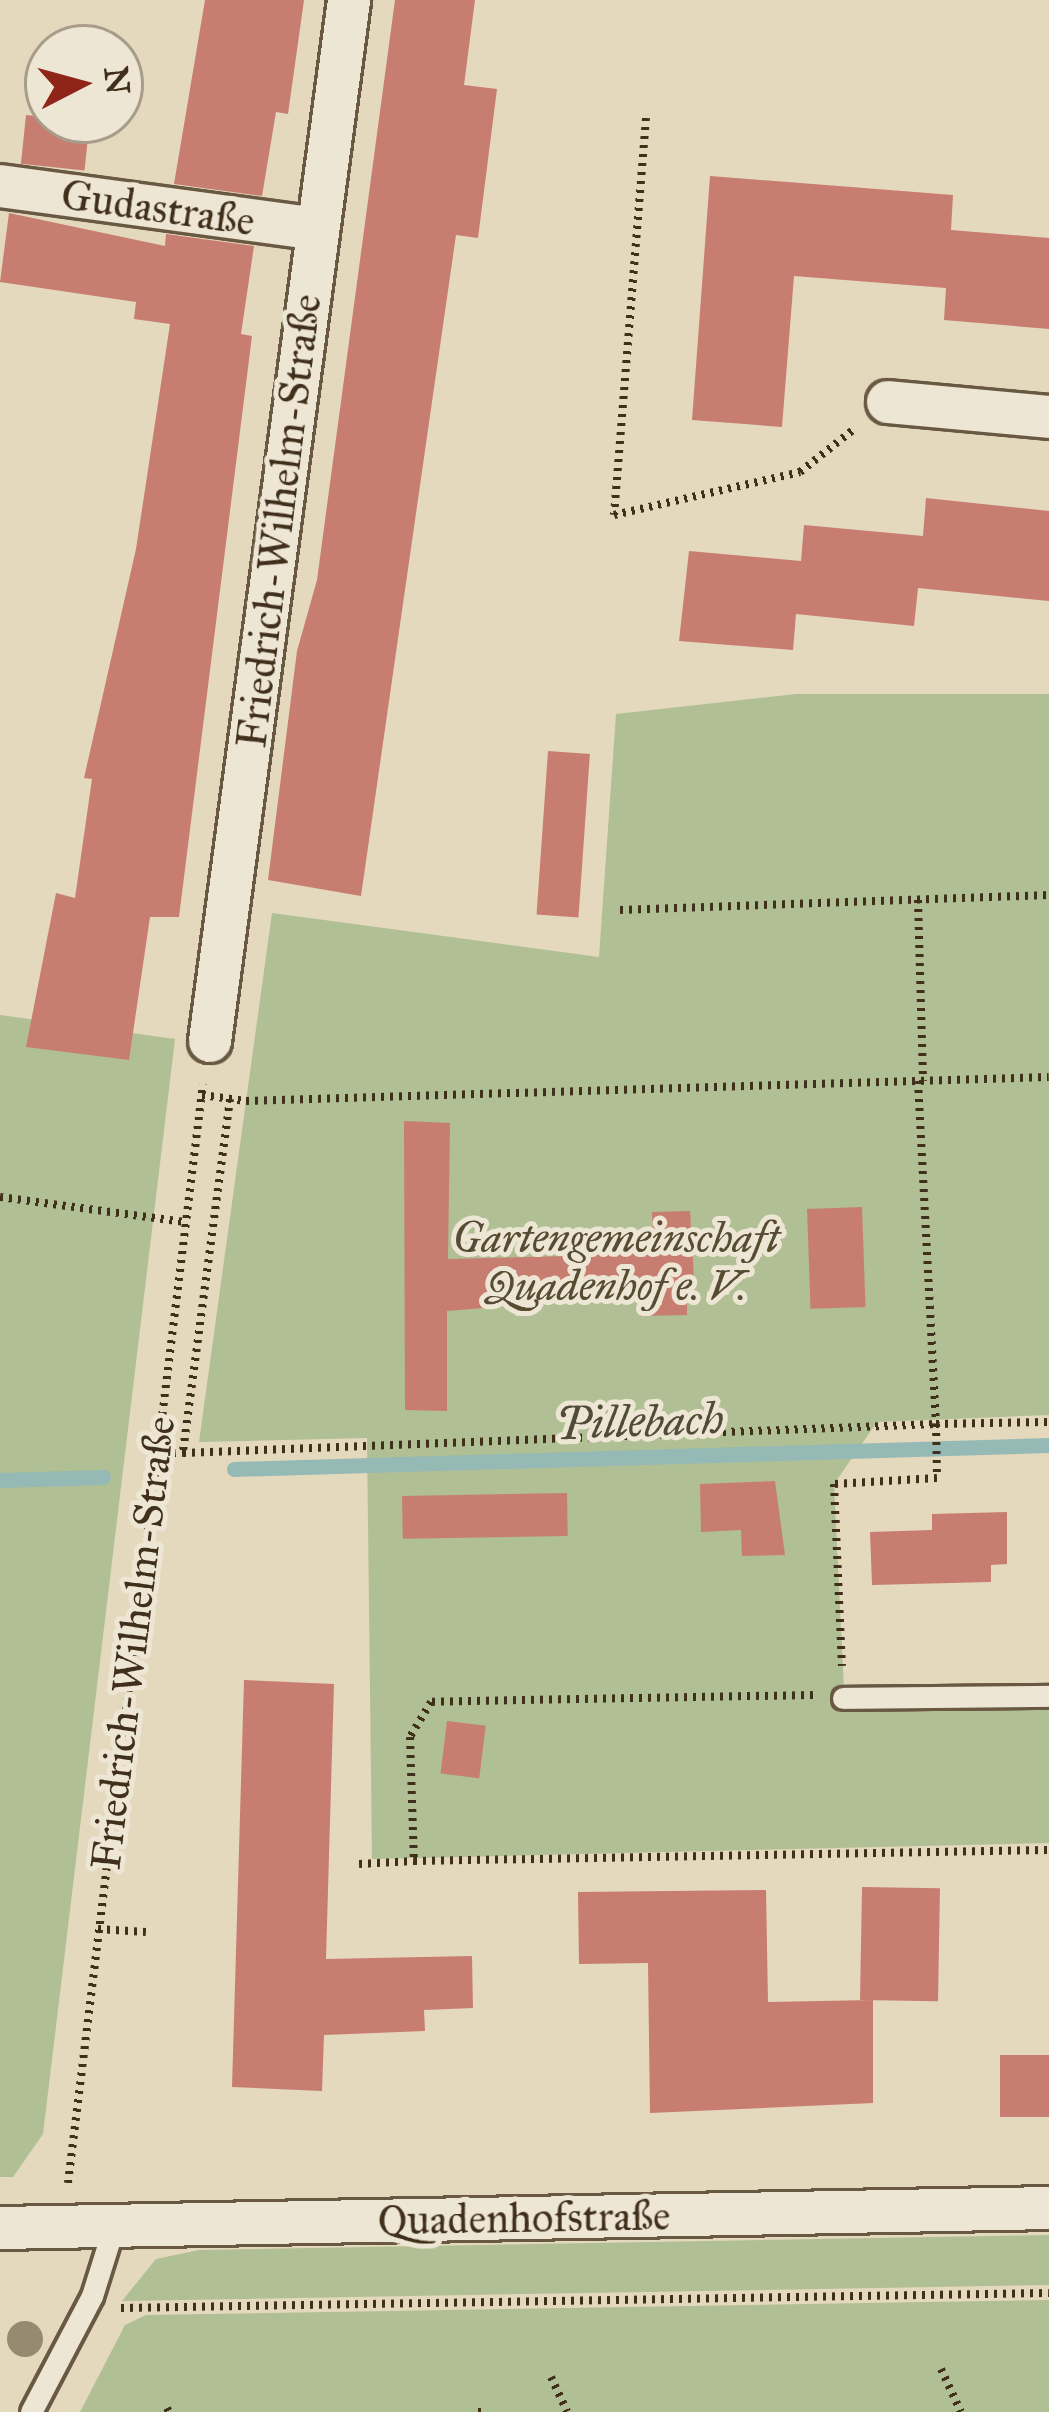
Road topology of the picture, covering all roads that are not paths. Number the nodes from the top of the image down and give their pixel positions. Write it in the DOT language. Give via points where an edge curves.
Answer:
graph roads {
  1 [pos="349,0"];
  2 [pos="0,186"];
  3 [pos="316,230"];
  4 [pos="888,402"];
  5 [pos="1049,417"];
  6 [pos="207,1059"];
  7 [pos="1049,1696"];
  8 [pos="843,1697"];
  9 [pos="1049,2208"];
  10 [pos="114,2226"];
  11 [pos="0,2228"];
  12 [pos="31,2412"];
  1 -- 3 [label="street, Friedrich-Wilhelm-Straße"];
  2 -- 3 [label="street, Gudastraße"];
  3 -- 6 [label="street, Friedrich-Wilhelm-Straße"];
  4 -- 5 [label="street"];
  7 -- 8 [label="lane"];
  9 -- 10 [label="street, Quadenhofstraße"];
  10 -- 11 [label="street, Quadenhofstraße"];
  10 -- 12 [label="lane" via="92,2296"];
}
